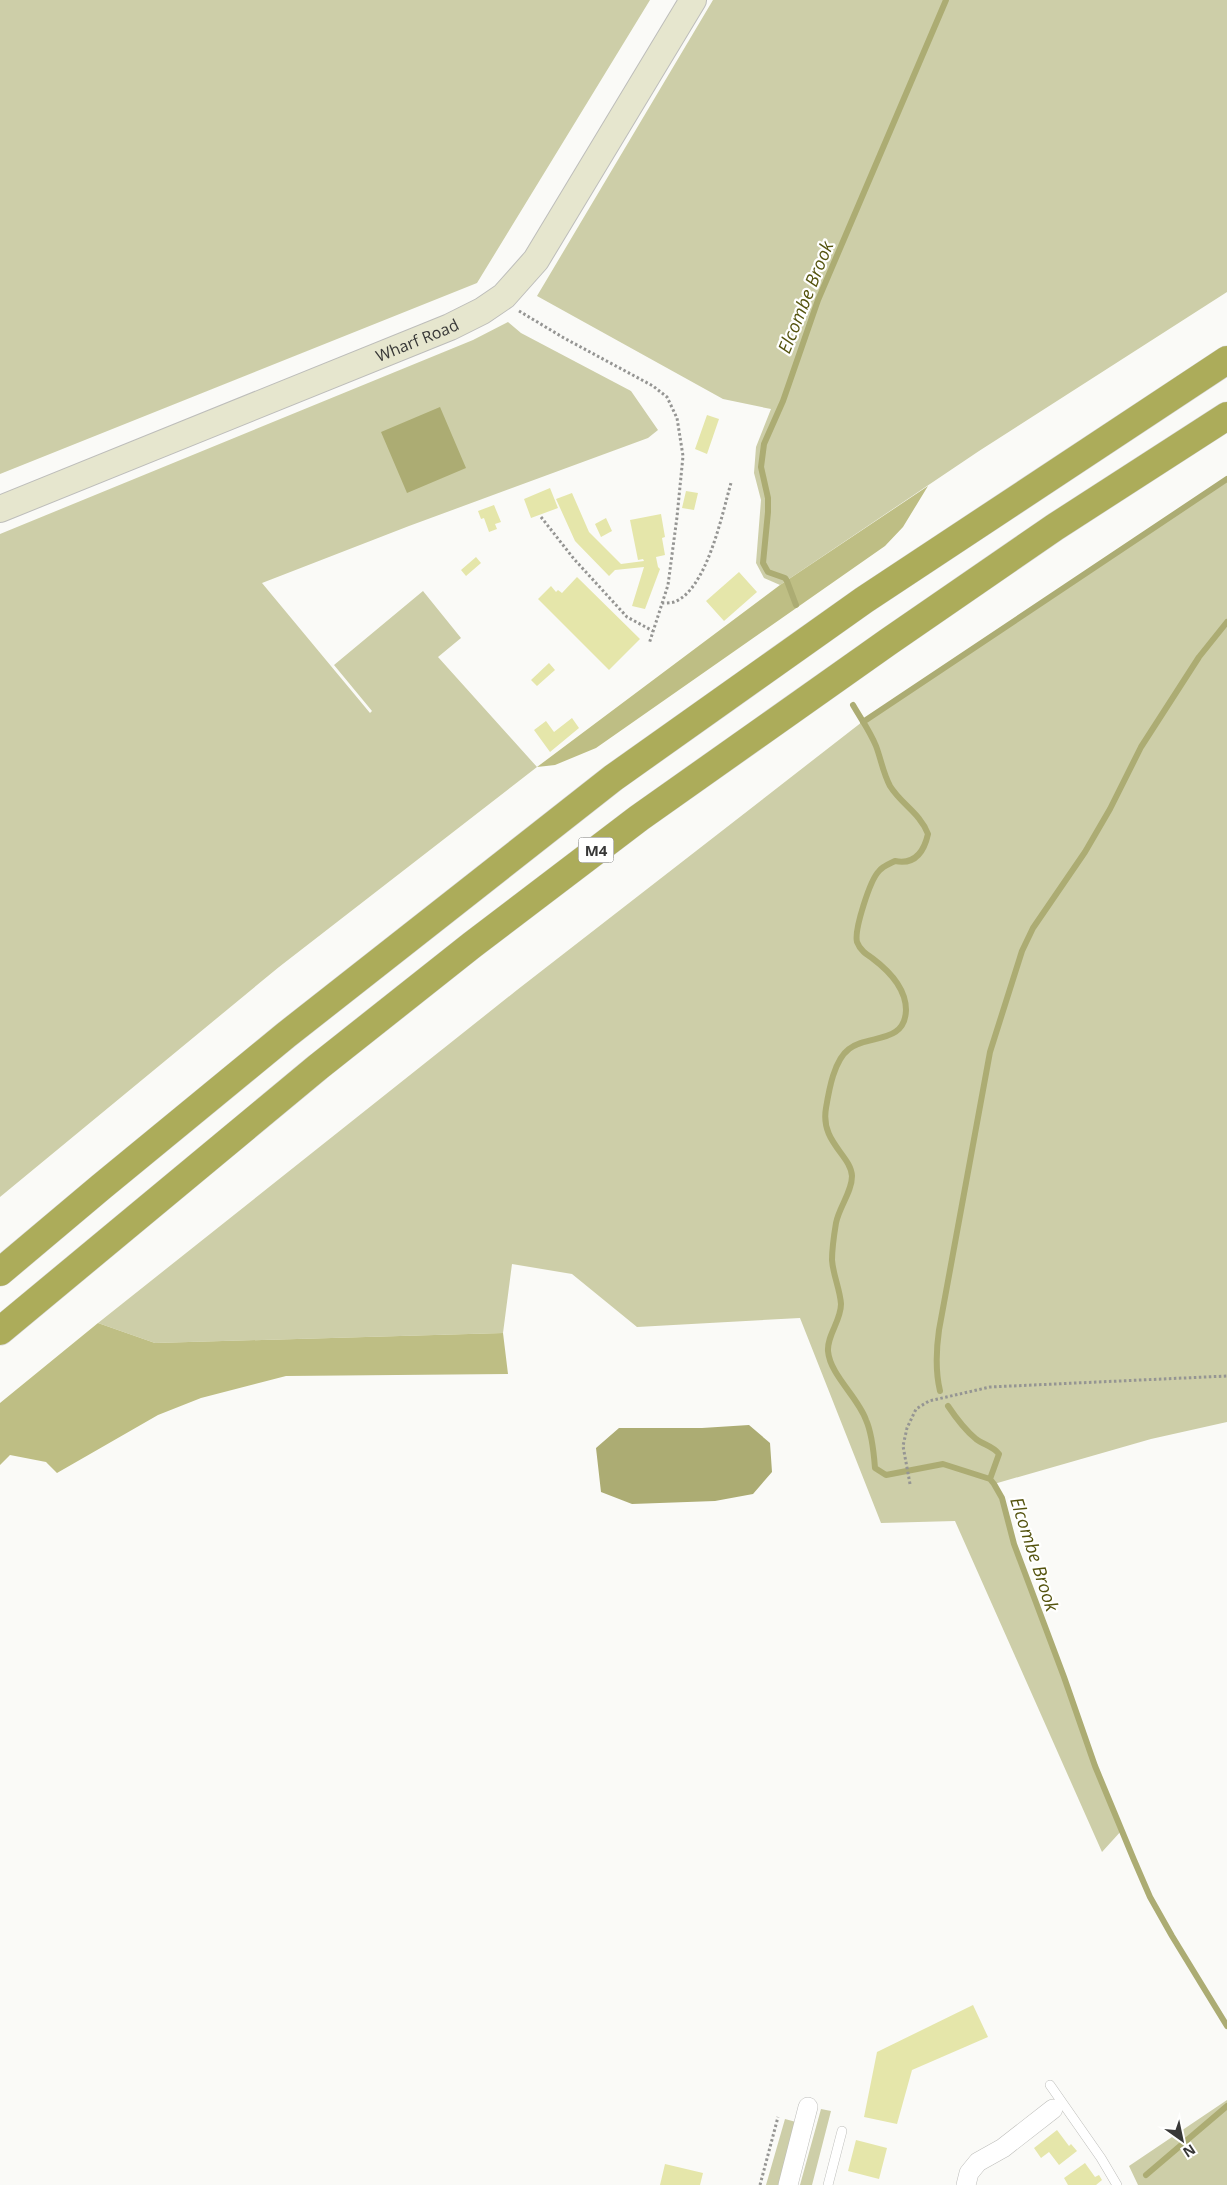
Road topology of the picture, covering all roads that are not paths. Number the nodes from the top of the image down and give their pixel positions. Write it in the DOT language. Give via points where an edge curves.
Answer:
graph roads {
  1 [pos="693,0"];
  2 [pos="1227,360"];
  3 [pos="1227,416"];
  4 [pos="0,509"];
  5 [pos="0,1272"];
  6 [pos="0,1331"];
  7 [pos="1050,2085"];
  8 [pos="808,2107"];
  9 [pos="1053,2109"];
  10 [pos="842,2132"];
  11 [pos="788,2185"];
  12 [pos="828,2185"];
  13 [pos="966,2185"];
  14 [pos="1117,2185"];
  1 -- 4 [label="main road, Wharf Road" via="536,260 504,296 450,327"];
  2 -- 5 [label="highway" via="864,600 613,778 286,1035"];
  3 -- 6 [label="highway, M4" via="1032,543 639,818 318,1067"];
  7 -- 14 [label="lane"];
  8 -- 11 [label="street"];
  9 -- 13 [label="street" via="1003,2148 978,2162 969,2173"];
  10 -- 12 [label="lane"];
}
